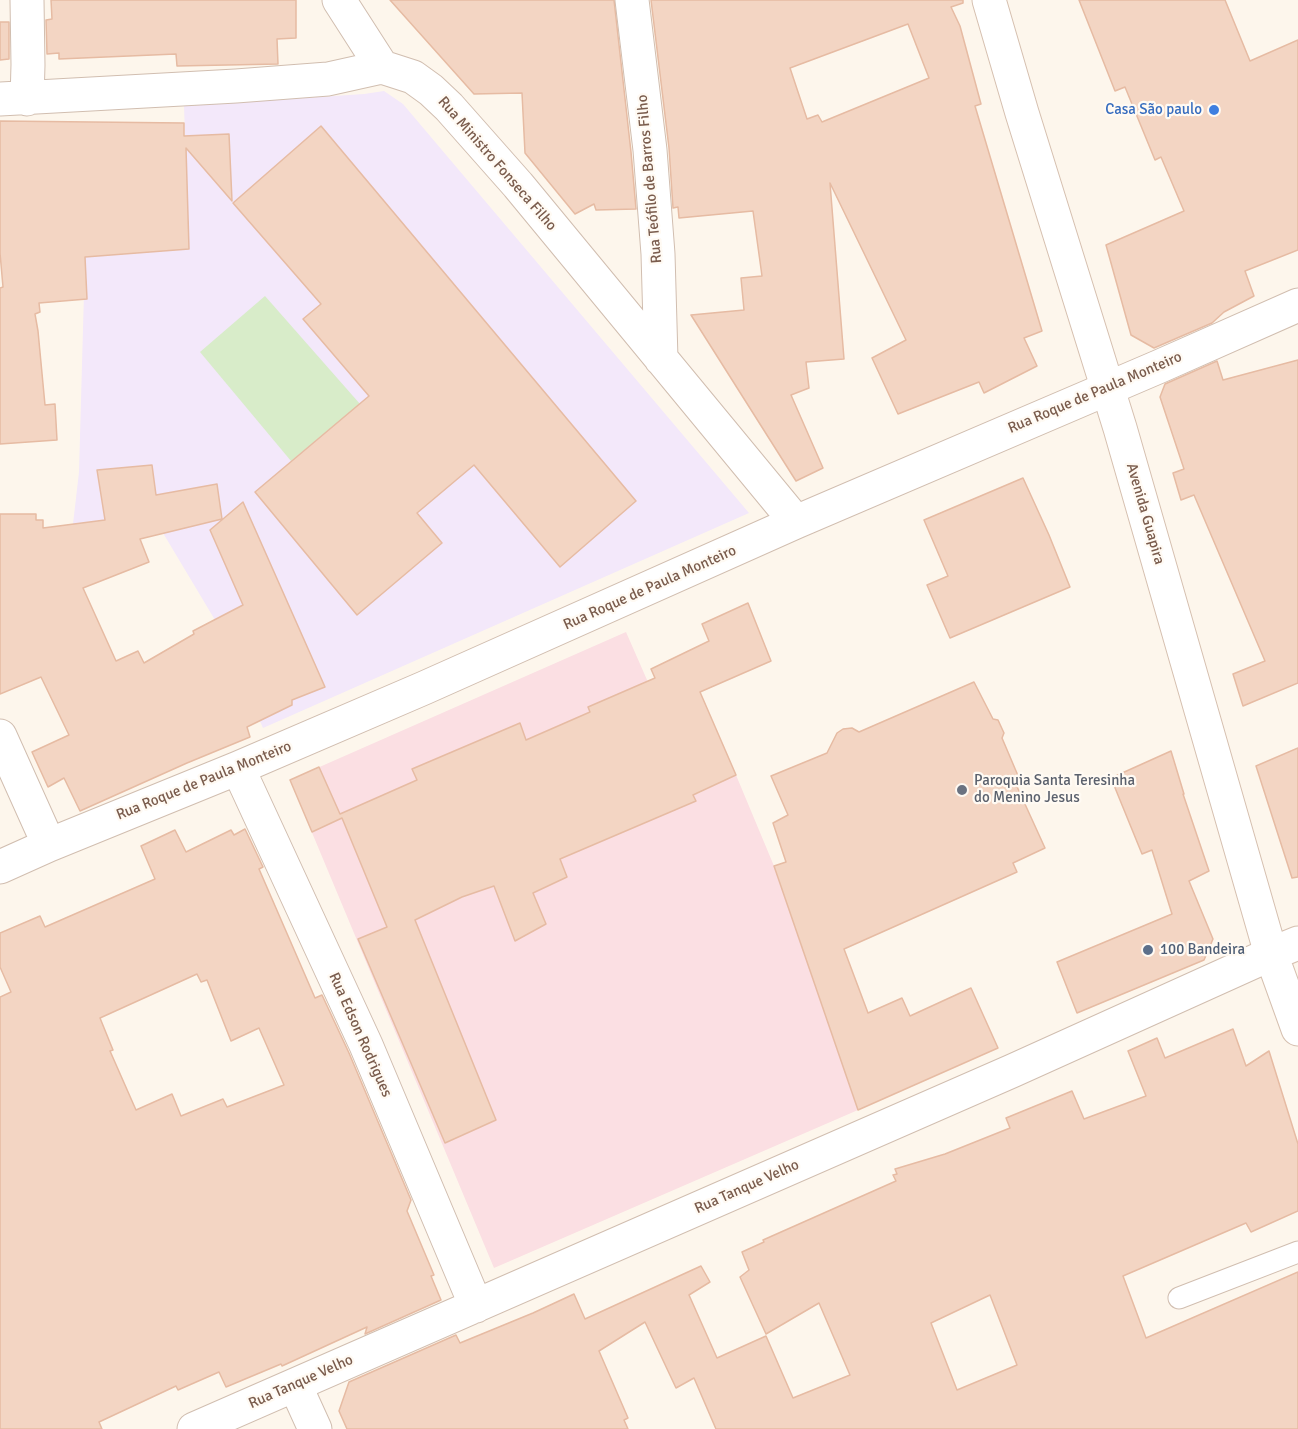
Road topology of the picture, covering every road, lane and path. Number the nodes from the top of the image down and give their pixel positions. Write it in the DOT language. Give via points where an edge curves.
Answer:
graph roads {
  1 [pos="27,0"];
  2 [pos="339,0"];
  3 [pos="632,0"];
  4 [pos="989,0"];
  5 [pos="382,67"];
  6 [pos="13,99"];
  7 [pos="1298,305"];
  8 [pos="661,359"];
  9 [pos="1108,388"];
  10 [pos="796,522"];
  11 [pos="0,736"];
  12 [pos="238,768"];
  13 [pos="49,845"];
  14 [pos="0,867"];
  15 [pos="1285,948"];
  16 [pos="1298,1029"];
  17 [pos="1298,1252"];
  18 [pos="1179,1298"];
  19 [pos="476,1306"];
  20 [pos="295,1384"];
  21 [pos="194,1429"];
  22 [pos="315,1429"];
  1 -- 6 [label="street" via="28,65"];
  2 -- 5 [label="street"];
  3 -- 8 [label="street, Rua Teófilo de Barros Filho" via="650,150"];
  4 -- 9 [label="street, Avenida Guapira"];
  5 -- 6 [label="street" via="328,79"];
  5 -- 8 [label="street, Rua Ministro Fonseca Filho" via="413,77 449,107"];
  7 -- 9 [label="street, Rua Roque de Paula Monteiro"];
  8 -- 10 [label="street, Rua Ministro Fonseca Filho"];
  9 -- 10 [label="street, Rua Roque de Paula Monteiro"];
  9 -- 15 [label="street, Avenida Guapira"];
  10 -- 12 [label="street, Rua Roque de Paula Monteiro"];
  11 -- 13 [label="street"];
  12 -- 13 [label="street, Rua Roque de Paula Monteiro"];
  12 -- 19 [label="street, Rua Edson Rodrigues" via="366,1045"];
  13 -- 14 [label="street, Rua Roque de Paula Monteiro"];
  15 -- 16 [label="street, Avenida Guapira"];
  15 -- 19 [label="street, Rua Tanque Velho"];
  17 -- 18 [label="lane"];
  19 -- 20 [label="street, Rua Tanque Velho"];
  20 -- 21 [label="street, Rua Tanque Velho"];
  20 -- 22 [label="street"];
}
